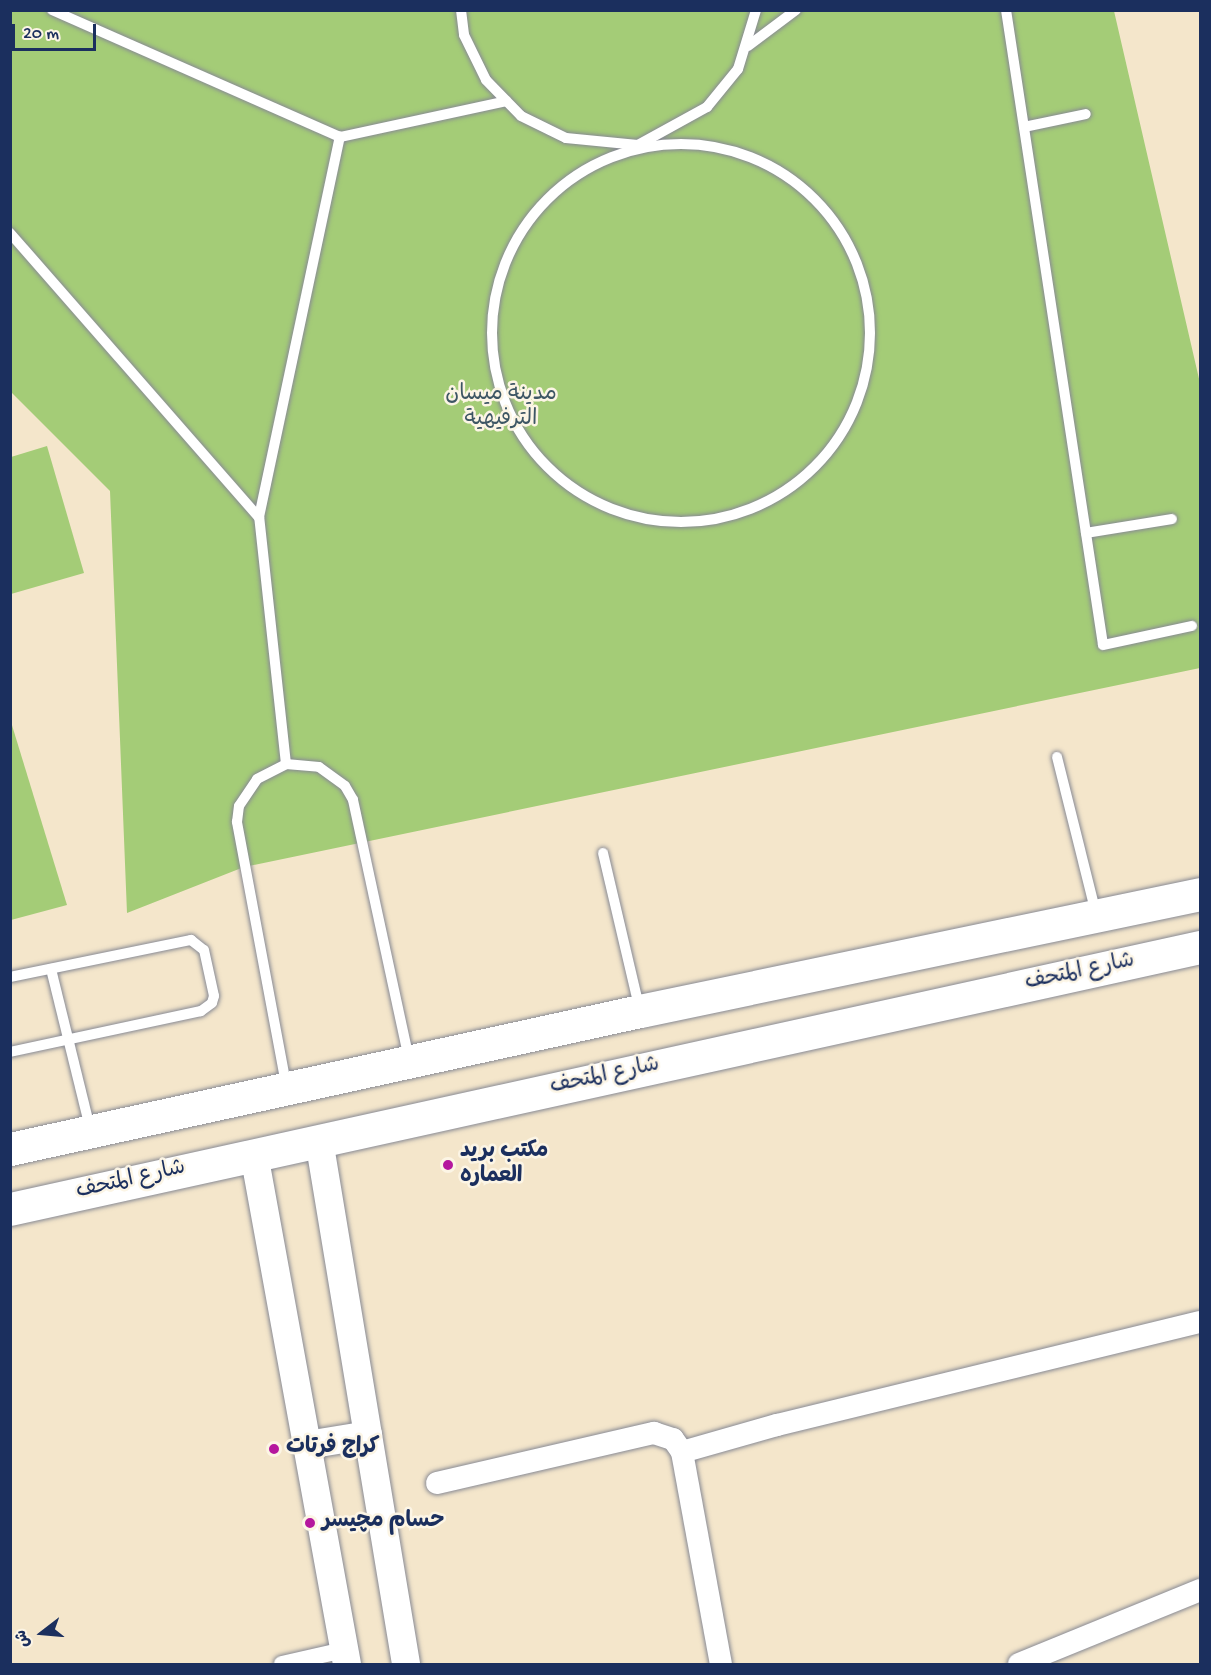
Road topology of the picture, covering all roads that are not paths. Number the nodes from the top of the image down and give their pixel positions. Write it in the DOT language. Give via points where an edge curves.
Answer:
graph roads {
  1 [pos="52,10"];
  2 [pos="461,10"];
  3 [pos="756,10"];
  4 [pos="796,10"];
  5 [pos="1006,10"];
  6 [pos="746,48"];
  7 [pos="506,101"];
  8 [pos="1086,114"];
  9 [pos="1024,127"];
  10 [pos="340,137"];
  11 [pos="638,145"];
  12 [pos="10,233"];
  13 [pos="259,517"];
  14 [pos="1172,519"];
  15 [pos="1086,533"];
  16 [pos="1192,626"];
  17 [pos="1057,757"];
  18 [pos="286,764"];
  19 [pos="603,853"];
  20 [pos="1200,894"];
  21 [pos="1097,916"];
  22 [pos="1200,947"];
  23 [pos="51,969"];
  24 [pos="10,977"];
  25 [pos="640,1011"];
  26 [pos="68,1040"];
  27 [pos="10,1052"];
  28 [pos="410,1062"];
  29 [pos="286,1088"];
  30 [pos="90,1131"];
  31 [pos="319,1140"];
  32 [pos="10,1149"];
  33 [pos="254,1154"];
  34 [pos="10,1209"];
  35 [pos="1200,1322"];
  36 [pos="368,1435"];
  37 [pos="307,1445"];
  38 [pos="682,1452"];
  39 [pos="437,1483"];
  40 [pos="1200,1590"];
  41 [pos="346,1657"];
  42 [pos="1051,1658"];
  43 [pos="282,1665"];
  44 [pos="406,1665"];
  45 [pos="721,1665"];
  46 [pos="1019,1665"];
  1 -- 10 [label="lane"];
  2 -- 7 [label="lane" via="464,35 486,80"];
  3 -- 6 [label="lane"];
  4 -- 6 [label="lane"];
  5 -- 9 [label="lane"];
  6 -- 11 [label="lane" via="738,69 707,108"];
  7 -- 10 [label="lane"];
  7 -- 11 [label="lane" via="521,116 566,138"];
  8 -- 9 [label="lane"];
  9 -- 15 [label="lane"];
  10 -- 13 [label="lane"];
  11 -- 11 [label="lane" via="597,162 562,183 519,230 495,290 491,354 508,416 546,468 598,506 660,523 723,520 783,495 830,453 861,396 870,344 860,270 830,213 782,171 722,146"];
  12 -- 13 [label="lane"];
  13 -- 18 [label="lane"];
  14 -- 15 [label="lane"];
  15 -- 16 [label="lane" via="1103,645"];
  17 -- 21 [label="lane"];
  18 -- 28 [label="lane" via="303,763 326,771 345,786 353,800"];
  18 -- 29 [label="lane" via="257,778 240,806 237,822"];
  19 -- 25 [label="lane"];
  20 -- 21 [label="main road"];
  21 -- 25 [label="main road"];
  22 -- 31 [label="main road, شارع المتحف"];
  23 -- 24 [label="lane"];
  23 -- 26 [label="lane"];
  23 -- 26 [label="lane" via="185,940 197,942 206,956 214,996 207,1008"];
  25 -- 28 [label="main road"];
  26 -- 27 [label="lane"];
  26 -- 30 [label="lane"];
  28 -- 29 [label="main road"];
  29 -- 30 [label="main road"];
  30 -- 32 [label="main road"];
  31 -- 33 [label="main road, شارع المتحف"];
  31 -- 36 [label="street"];
  33 -- 34 [label="main road, شارع المتحف"];
  33 -- 37 [label="street"];
  35 -- 38 [label="street" via="777,1425"];
  36 -- 37 [label="street"];
  36 -- 44 [label="street"];
  37 -- 41 [label="street"];
  38 -- 39 [label="street" via="674,1439 654,1433"];
  38 -- 45 [label="street"];
  40 -- 42 [label="street"];
  41 -- 43 [label="street"];
  42 -- 46 [label="street"];
}
